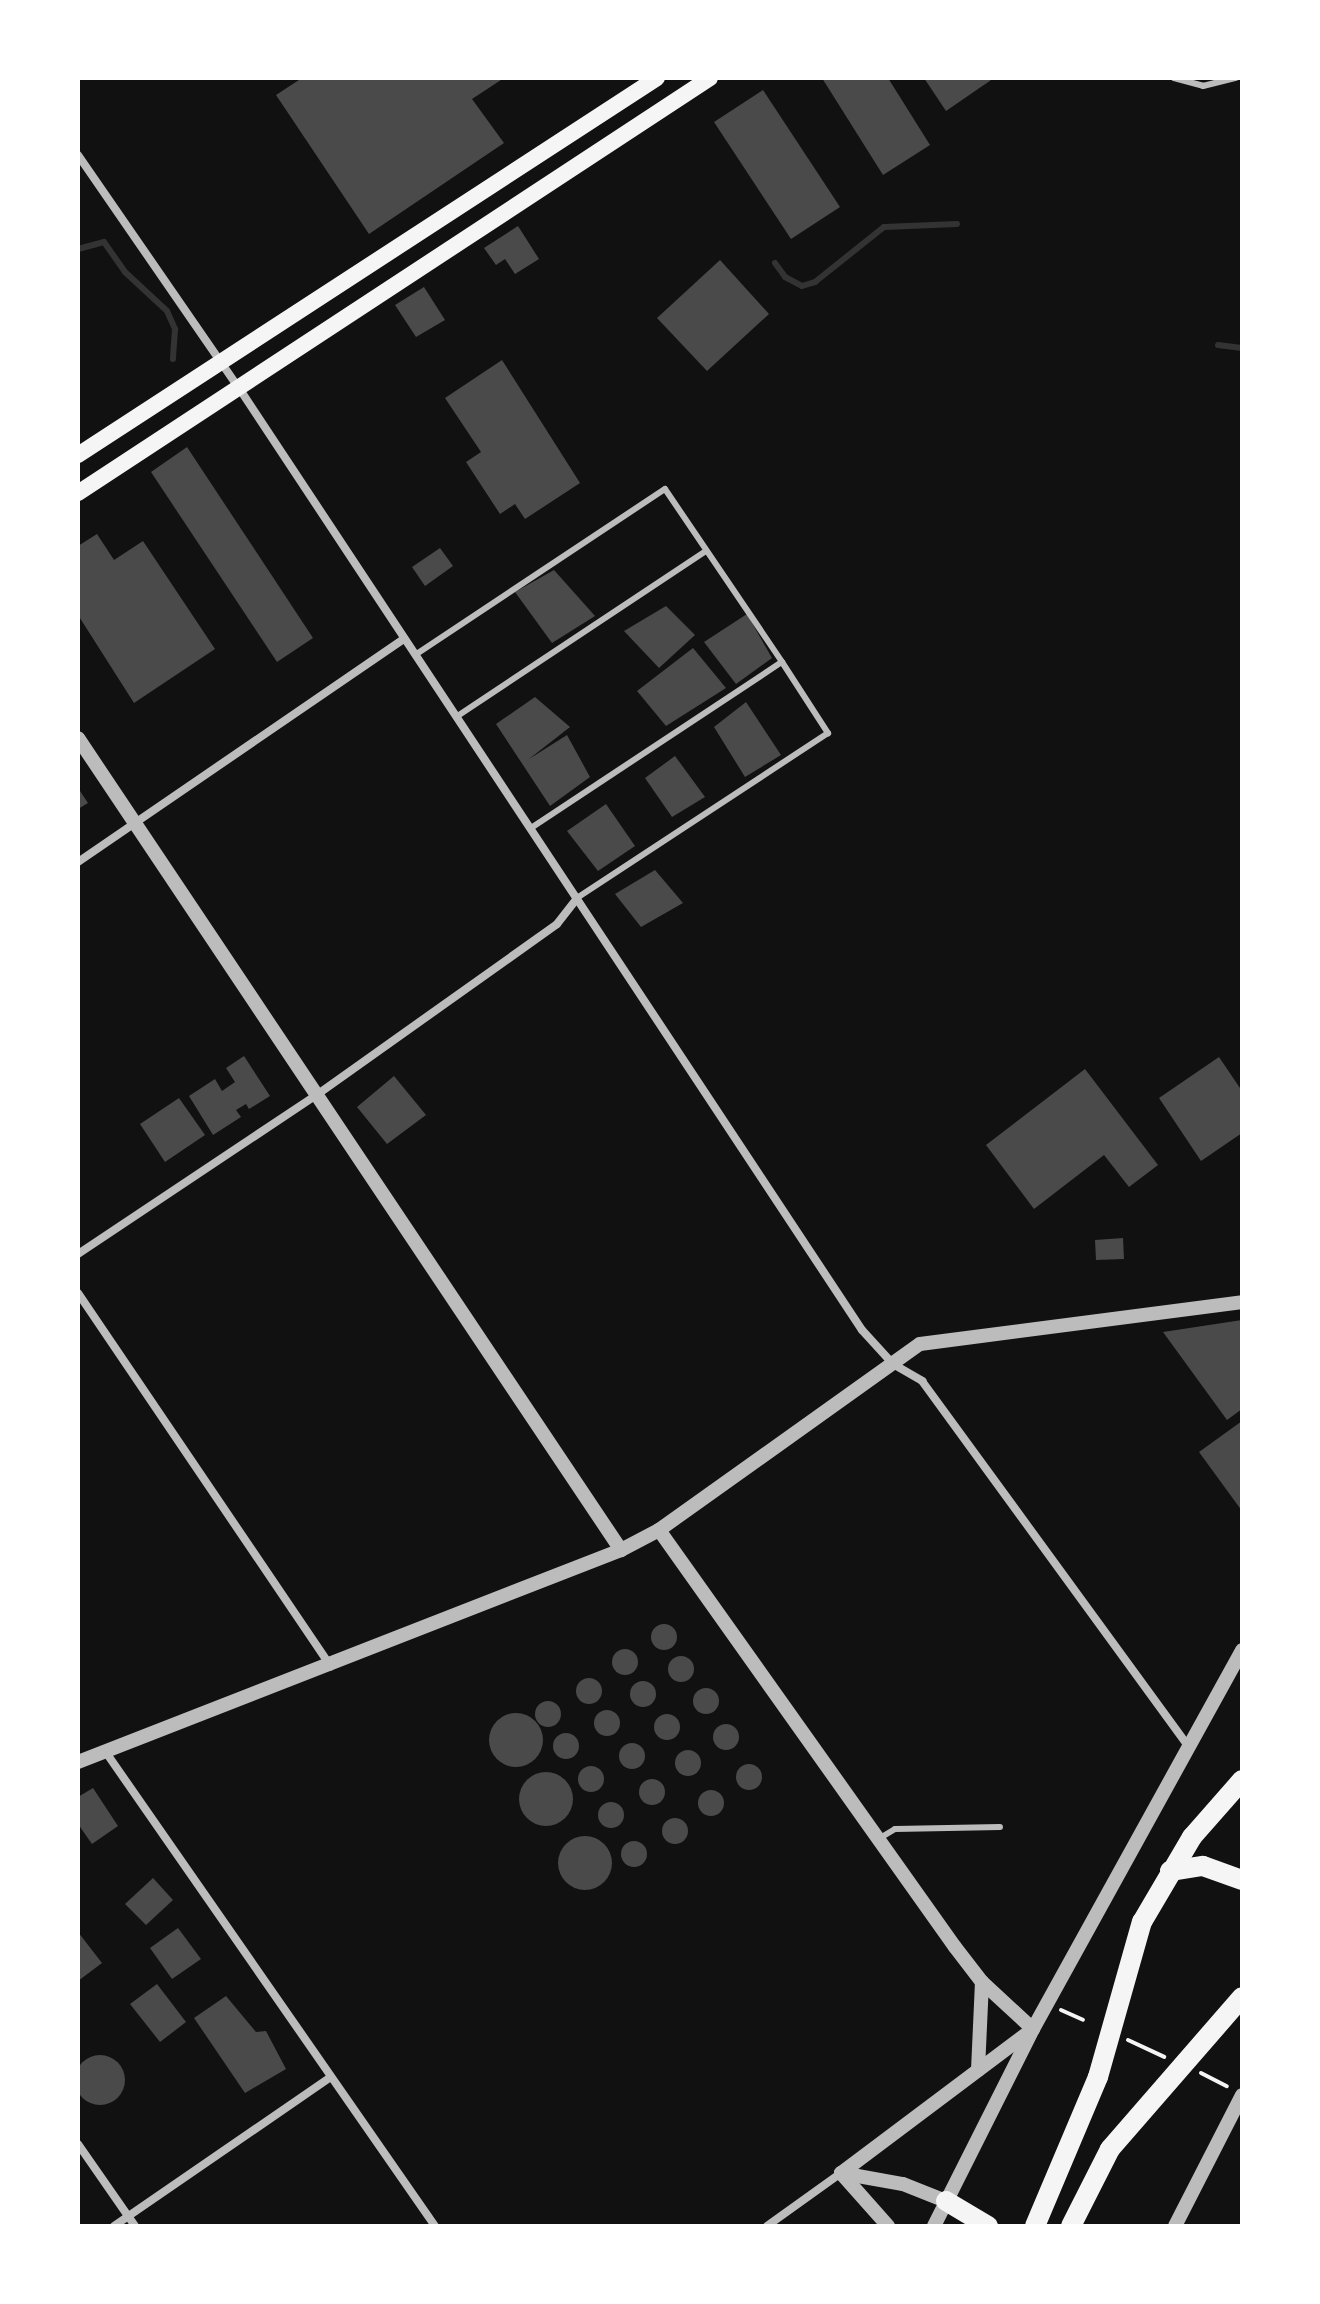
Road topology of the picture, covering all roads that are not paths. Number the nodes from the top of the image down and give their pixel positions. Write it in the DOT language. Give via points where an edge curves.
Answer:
graph roads {
  1 [pos="657,78"];
  2 [pos="710,78"];
  3 [pos="1174,78"];
  4 [pos="1236,78"];
  5 [pos="78,155"];
  6 [pos="492,186"];
  7 [pos="509,211"];
  8 [pos="222,362"];
  9 [pos="239,388"];
  10 [pos="78,455"];
  11 [pos="78,493"];
  12 [pos="706,551"];
  13 [pos="404,639"];
  14 [pos="415,655"];
  15 [pos="782,662"];
  16 [pos="456,717"];
  17 [pos="78,738"];
  18 [pos="135,823"];
  19 [pos="531,828"];
  20 [pos="78,862"];
  21 [pos="577,898"];
  22 [pos="318,1094"];
  23 [pos="78,1254"];
  24 [pos="78,1293"];
  25 [pos="1242,1302"];
  26 [pos="893,1364"];
  27 [pos="659,1530"];
  28 [pos="621,1550"];
  29 [pos="1242,1650"];
  30 [pos="331,1666"];
  31 [pos="1187,1744"];
  32 [pos="105,1750"];
  33 [pos="78,1762"];
  34 [pos="1242,1780"];
  35 [pos="1000,1827"];
  36 [pos="877,1840"];
  37 [pos="1170,1871"];
  38 [pos="1242,1880"];
  39 [pos="982,1982"];
  40 [pos="1242,1997"];
  41 [pos="1033,2029"];
  42 [pos="978,2070"];
  43 [pos="331,2077"];
  44 [pos="1242,2095"];
  45 [pos="78,2144"];
  46 [pos="841,2173"];
  47 [pos="946,2201"];
  48 [pos="128,2216"];
  49 [pos="1032,2225"];
  50 [pos="114,2226"];
  51 [pos="135,2226"];
  52 [pos="435,2226"];
  53 [pos="767,2226"];
  54 [pos="888,2226"];
  55 [pos="934,2226"];
  56 [pos="988,2226"];
  57 [pos="1071,2226"];
  58 [pos="1175,2226"];
  1 -- 6 [label="main road"];
  2 -- 7 [label="main road"];
  3 -- 4 [label="lane" via="1203,86"];
  5 -- 8 [label="street"];
  6 -- 7 [label="main road"];
  6 -- 8 [label="main road"];
  7 -- 9 [label="main road"];
  8 -- 9 [label="street"];
  8 -- 10 [label="main road"];
  9 -- 11 [label="main road"];
  9 -- 13 [label="street"];
  12 -- 14 [label="lane" via="665,489"];
  12 -- 15 [label="lane"];
  12 -- 16 [label="lane"];
  13 -- 14 [label="street"];
  13 -- 18 [label="street"];
  14 -- 16 [label="street"];
  15 -- 19 [label="lane"];
  15 -- 21 [label="lane" via="828,733"];
  16 -- 19 [label="street"];
  17 -- 18 [label="street"];
  18 -- 20 [label="street"];
  18 -- 22 [label="street"];
  19 -- 21 [label="street"];
  21 -- 22 [label="street" via="557,924"];
  21 -- 26 [label="street" via="862,1330"];
  22 -- 23 [label="street"];
  22 -- 28 [label="street"];
  24 -- 30 [label="street"];
  25 -- 26 [label="street" via="920,1344"];
  26 -- 27 [label="street"];
  26 -- 31 [label="street" via="922,1381"];
  27 -- 28 [label="street"];
  27 -- 36 [label="street"];
  28 -- 30 [label="street"];
  29 -- 31 [label="street"];
  30 -- 32 [label="street"];
  31 -- 41 [label="street"];
  32 -- 33 [label="street"];
  32 -- 43 [label="street"];
  34 -- 37 [label="highway"];
  35 -- 36 [label="lane" via="895,1829"];
  36 -- 39 [label="street"];
  37 -- 38 [label="highway" via="1203,1866"];
  37 -- 49 [label="highway" via="1142,1922 1098,2077"];
  39 -- 41 [label="street"];
  39 -- 42 [label="street"];
  40 -- 57 [label="highway" via="1110,2149"];
  41 -- 42 [label="street"];
  41 -- 47 [label="street"];
  42 -- 46 [label="street"];
  43 -- 48 [label="street"];
  43 -- 52 [label="street"];
  44 -- 58 [label="street"];
  45 -- 48 [label="street"];
  46 -- 47 [label="street" via="903,2184"];
  46 -- 53 [label="street"];
  46 -- 54 [label="street"];
  47 -- 55 [label="street"];
  47 -- 56 [label="highway"];
  48 -- 50 [label="street"];
  48 -- 51 [label="street"];
}
